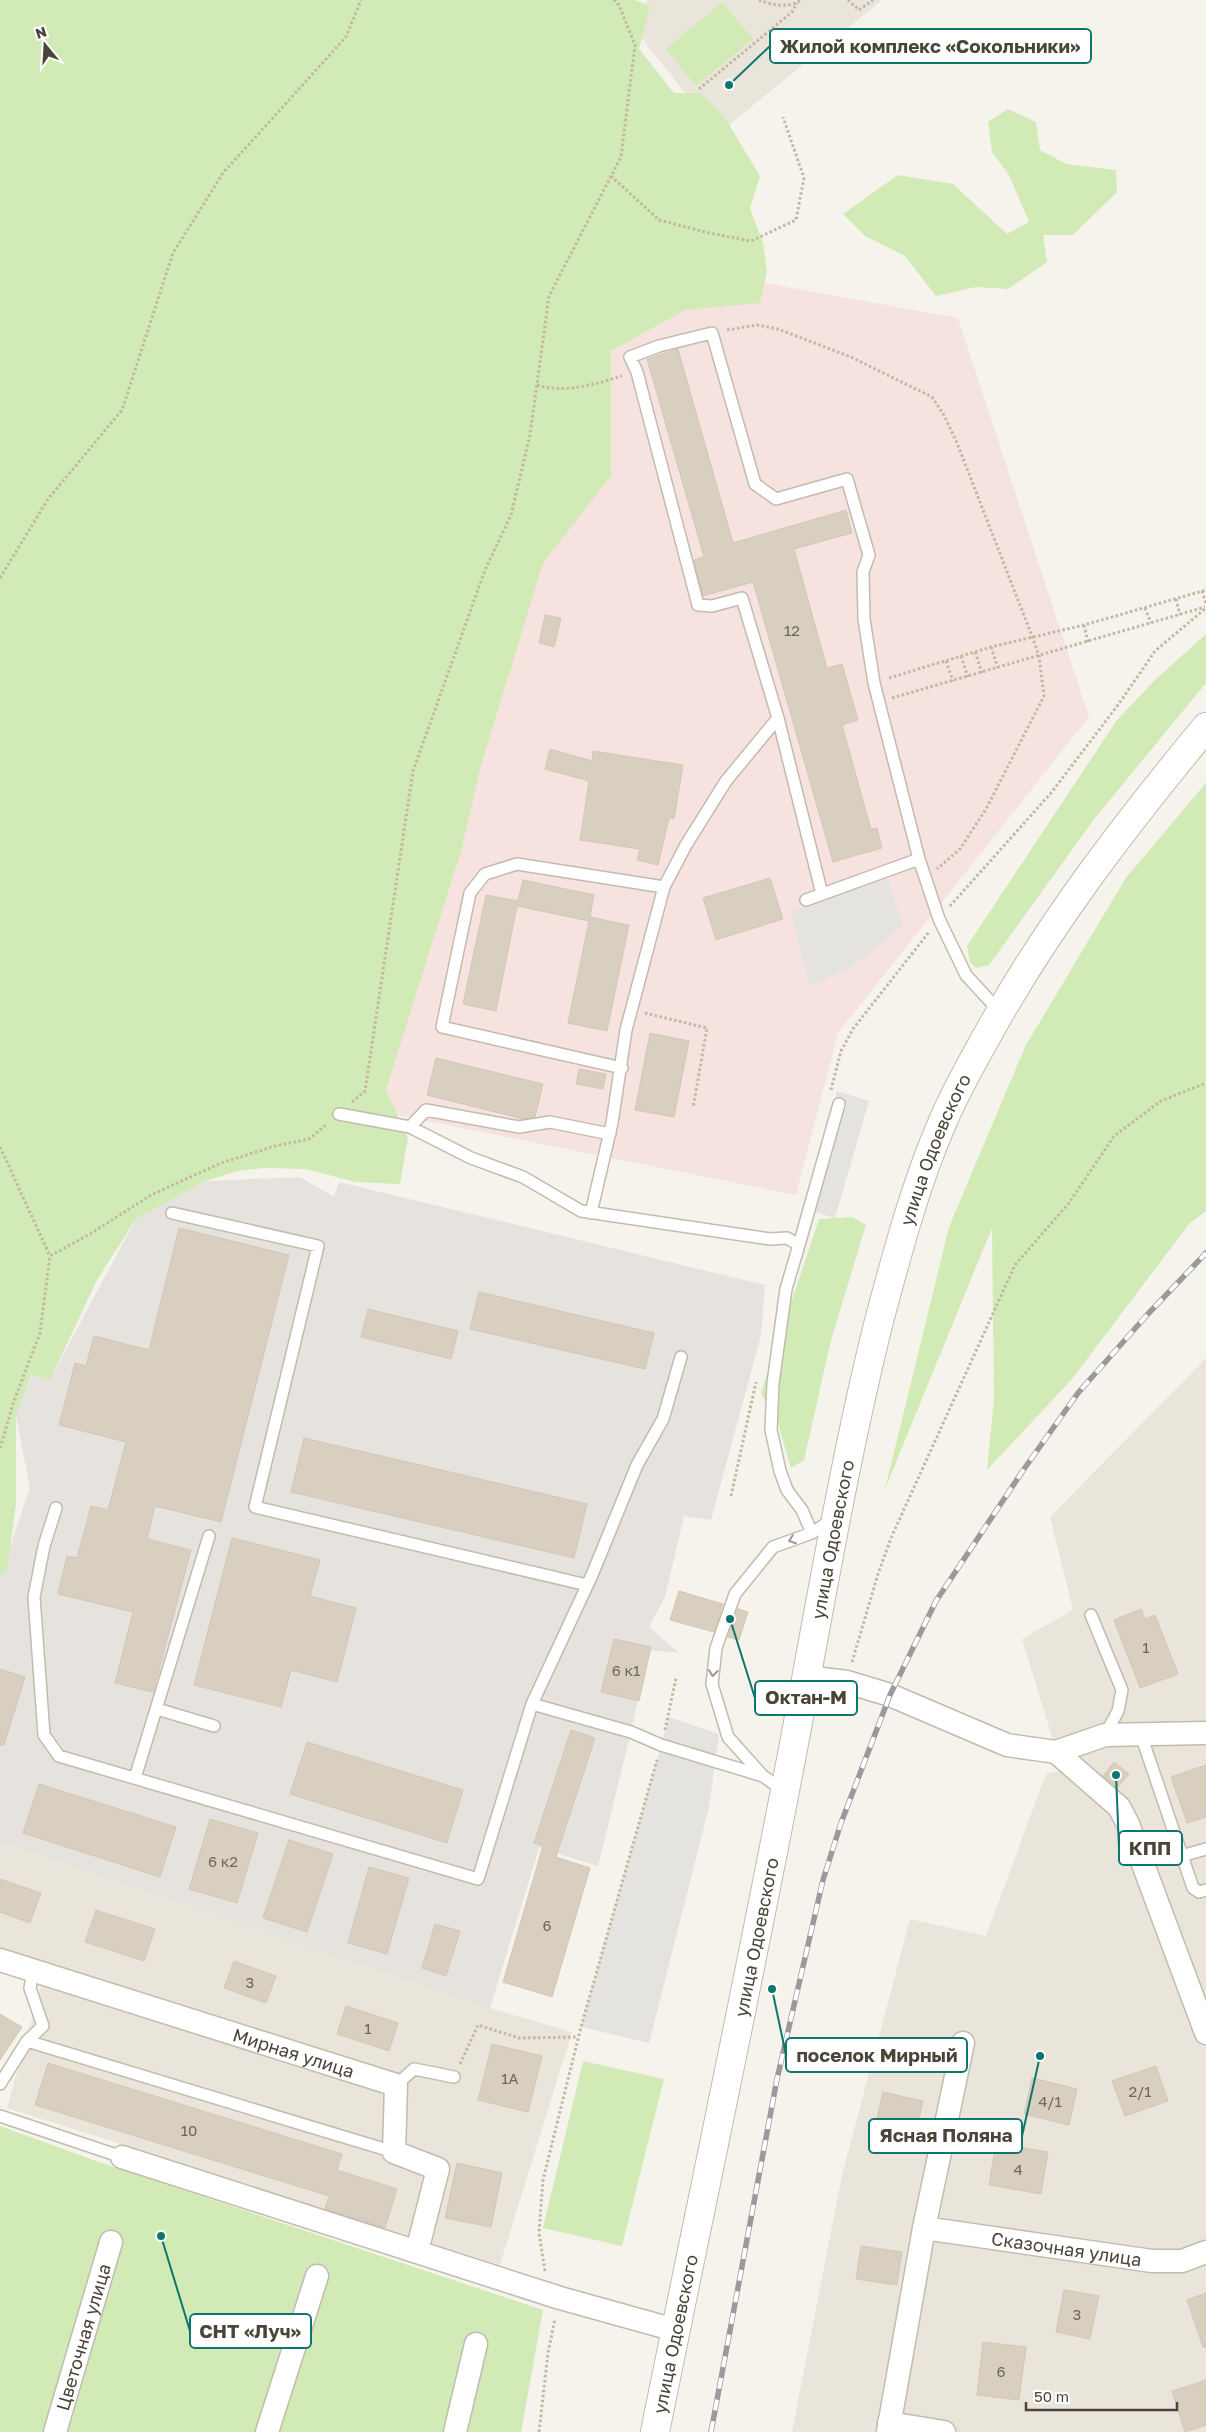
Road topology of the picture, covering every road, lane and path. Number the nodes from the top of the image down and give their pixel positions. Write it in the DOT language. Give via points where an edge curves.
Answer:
graph roads {
  1 [pos="361,0"];
  2 [pos="614,0"];
  3 [pos="759,0"];
  4 [pos="848,0"];
  5 [pos="873,0"];
  6 [pos="799,1"];
  7 [pos="699,89"];
  8 [pos="783,117"];
  9 [pos="611,176"];
  10 [pos="712,333"];
  11 [pos="637,372"];
  12 [pos="537,385"];
  13 [pos="0,578"];
  14 [pos="1204,590"];
  15 [pos="1176,599"];
  16 [pos="1206,603"];
  17 [pos="1145,608"];
  18 [pos="1206,608"];
  19 [pos="1180,615"];
  20 [pos="1151,624"];
  21 [pos="1084,625"];
  22 [pos="1032,636"];
  23 [pos="1088,642"];
  24 [pos="991,647"];
  25 [pos="974,652"];
  26 [pos="961,656"];
  27 [pos="1040,656"];
  28 [pos="946,660"];
  29 [pos="998,668"];
  30 [pos="982,673"];
  31 [pos="968,677"];
  32 [pos="953,681"];
  33 [pos="874,683"];
  34 [pos="877,702"];
  35 [pos="778,718"];
  36 [pos="1206,727"];
  37 [pos="919,858"];
  38 [pos="927,879"];
  39 [pos="664,887"];
  40 [pos="822,894"];
  41 [pos="806,900"];
  42 [pos="939,919"];
  43 [pos="632,1010"];
  44 [pos="1000,1012"];
  45 [pos="622,1068"];
  46 [pos="1206,1083"];
  47 [pos="829,1097"];
  48 [pos="839,1104"];
  49 [pos="693,1108"];
  50 [pos="339,1114"];
  51 [pos="410,1127"];
  52 [pos="610,1134"];
  53 [pos="0,1147"];
  54 [pos="172,1213"];
  55 [pos="591,1213"];
  56 [pos="799,1245"];
  57 [pos="50,1256"];
  58 [pos="681,1357"];
  59 [pos="758,1372"];
  60 [pos="0,1448"];
  61 [pos="731,1496"];
  62 [pos="56,1508"];
  63 [pos="834,1518"];
  64 [pos="812,1533"];
  65 [pos="209,1536"];
  66 [pos="587,1586"];
  67 [pos="1091,1615"];
  68 [pos="806,1677"];
  69 [pos="676,1678"];
  70 [pos="847,1682"];
  71 [pos="532,1704"];
  72 [pos="157,1709"];
  73 [pos="214,1726"];
  74 [pos="1206,1733"];
  75 [pos="1105,1735"];
  76 [pos="1140,1735"];
  77 [pos="661,1745"];
  78 [pos="1056,1752"];
  79 [pos="763,1776"];
  80 [pos="135,1778"];
  81 [pos="785,1792"];
  82 [pos="1206,1849"];
  83 [pos="1181,1856"];
  84 [pos="1206,1890"];
  85 [pos="0,1960"];
  86 [pos="33,1972"];
  87 [pos="1205,2028"];
  88 [pos="578,2037"];
  89 [pos="27,2041"];
  90 [pos="963,2043"];
  91 [pos="454,2077"];
  92 [pos="0,2084"];
  93 [pos="396,2086"];
  94 [pos="0,2116"];
  95 [pos="394,2152"];
  96 [pos="122,2157"];
  97 [pos="924,2228"];
  98 [pos="110,2242"];
  99 [pos="416,2251"];
  100 [pos="1206,2252"];
  101 [pos="317,2276"];
  102 [pos="555,2297"];
  103 [pos="675,2330"];
  104 [pos="476,2344"];
  105 [pos="888,2428"];
  106 [pos="55,2432"];
  107 [pos="267,2432"];
  108 [pos="455,2432"];
  109 [pos="540,2432"];
  110 [pos="655,2432"];
  111 [pos="944,2432"];
  1 -- 13 [label="path" via="346,37 211,190 173,252 122,410 48,499"];
  2 -- 9 [label="path" via="635,45 621,157"];
  3 -- 6 [label="path" via="772,5"];
  4 -- 5 [label="path" via="859,10"];
  6 -- 7 [label="path" via="792,12"];
  8 -- 9 [label="path" via="804,178 796,220 751,241 659,220"];
  9 -- 12 [label="path" via="549,296"];
  10 -- 11 [label="lane" via="630,357"];
  10 -- 22 [label="path" via="757,325 778,329 851,356 932,397 956,443"];
  10 -- 33 [label="lane" via="754,484 776,500 847,480 869,555 864,572 864,619"];
  11 -- 12 [label="path" via="588,386 550,389"];
  11 -- 35 [label="lane" via="698,604 712,606 742,598"];
  12 -- 50 [label="path" via="530,435 511,515 485,570 413,771 365,1091"];
  14 -- 15 [label="path"];
  14 -- 16 [label="path"];
  15 -- 17 [label="path"];
  15 -- 19 [label="path"];
  17 -- 20 [label="path"];
  17 -- 21 [label="path"];
  18 -- 19 [label="path"];
  18 -- 42 [label="path" via="1155,651 1051,793"];
  19 -- 20 [label="path"];
  20 -- 23 [label="path"];
  21 -- 22 [label="path"];
  21 -- 23 [label="path"];
  22 -- 24 [label="path"];
  22 -- 27 [label="path"];
  23 -- 27 [label="path"];
  24 -- 25 [label="path"];
  24 -- 29 [label="path"];
  25 -- 26 [label="path"];
  25 -- 30 [label="path"];
  26 -- 28 [label="path"];
  26 -- 31 [label="path"];
  27 -- 29 [label="path"];
  27 -- 38 [label="path" via="1044,696 986,809 960,848"];
  28 -- 32 [label="path"];
  28 -- 33 [label="path"];
  29 -- 30 [label="path"];
  30 -- 31 [label="path"];
  31 -- 32 [label="path"];
  32 -- 34 [label="path"];
  33 -- 34 [label="lane"];
  34 -- 37 [label="lane"];
  35 -- 39 [label="lane" via="726,781"];
  35 -- 40 [label="lane"];
  36 -- 44 [label="street, улица Одоевского" via="1081,885"];
  37 -- 38 [label="lane"];
  37 -- 40 [label="lane"];
  38 -- 42 [label="lane"];
  39 -- 43 [label="lane"];
  39 -- 45 [label="lane" via="518,864 485,874 470,893 442,1027"];
  40 -- 41 [label="lane"];
  42 -- 44 [label="lane" via="966,974"];
  42 -- 47 [label="path" via="853,1030 841,1051"];
  43 -- 45 [label="lane" via="626,1030"];
  43 -- 49 [label="path" via="706,1028"];
  44 -- 63 [label="street, улица Одоевского" via="943,1120 920,1182 894,1264"];
  45 -- 52 [label="lane"];
  46 -- 70 [label="path" via="1161,1102 1114,1136 1069,1203 1015,1265 891,1538"];
  48 -- 56 [label="lane"];
  50 -- 51 [label="lane"];
  50 -- 57 [label="path" via="309,1139 275,1146 221,1164 151,1195"];
  51 -- 52 [label="lane" via="426,1110 519,1127 550,1122"];
  51 -- 55 [label="lane" via="471,1158 522,1177 581,1211"];
  52 -- 55 [label="lane"];
  53 -- 57 [label="path"];
  54 -- 66 [label="lane" via="318,1246 255,1507"];
  55 -- 56 [label="lane" via="770,1239 787,1238"];
  56 -- 64 [label="lane" via="786,1289 773,1383 771,1430 787,1490 802,1510"];
  57 -- 60 [label="path" via="40,1333"];
  58 -- 66 [label="lane" via="663,1418 637,1465"];
  59 -- 61 [label="path"];
  62 -- 80 [label="lane" via="44,1546 34,1597 44,1735 59,1756"];
  63 -- 64 [label="lane"];
  63 -- 68 [label="street, улица Одоевского"];
  64 -- 79 [label="lane, one-way" via="773,1547 735,1594 716,1648 712,1684 728,1736"];
  65 -- 72 [label="lane"];
  66 -- 71 [label="lane"];
  67 -- 75 [label="lane" via="1122,1690 1118,1711"];
  68 -- 70 [label="street"];
  68 -- 81 [label="street, улица Одоевского"];
  69 -- 77 [label="path"];
  70 -- 78 [label="street" via="890,1695 1008,1745"];
  71 -- 77 [label="lane" via="631,1732"];
  71 -- 80 [label="lane" via="478,1879"];
  72 -- 73 [label="lane"];
  72 -- 80 [label="lane"];
  74 -- 76 [label="street"];
  75 -- 76 [label="street"];
  75 -- 78 [label="street"];
  76 -- 83 [label="lane"];
  77 -- 79 [label="lane"];
  77 -- 88 [label="path"];
  78 -- 87 [label="street" via="1124,1815"];
  79 -- 81 [label="lane"];
  81 -- 103 [label="street, улица Одоевского" via="744,2006"];
  82 -- 83 [label="lane"];
  83 -- 84 [label="lane" via="1193,1888 1199,1892"];
  85 -- 86 [label="street, Мирная улица"];
  86 -- 89 [label="lane" via="30,1988 43,2026"];
  86 -- 93 [label="street, Мирная улица"];
  88 -- 91 [label="path" via="519,2038 478,2026"];
  88 -- 102 [label="path" via="543,2180 539,2233"];
  89 -- 92 [label="lane"];
  89 -- 95 [label="lane"];
  90 -- 97 [label="street"];
  91 -- 93 [label="lane" via="414,2068"];
  93 -- 95 [label="street"];
  94 -- 96 [label="lane"];
  95 -- 99 [label="street" via="438,2169"];
  96 -- 99 [label="street"];
  97 -- 100 [label="street, Сказочная улица" via="1152,2261 1182,2261"];
  97 -- 105 [label="street"];
  98 -- 106 [label="street, Цветочная улица"];
  99 -- 102 [label="street"];
  101 -- 107 [label="street"];
  102 -- 103 [label="street"];
  102 -- 109 [label="path"];
  103 -- 110 [label="street, улица Одоевского"];
  104 -- 108 [label="street"];
  105 -- 111 [label="street"];
}
